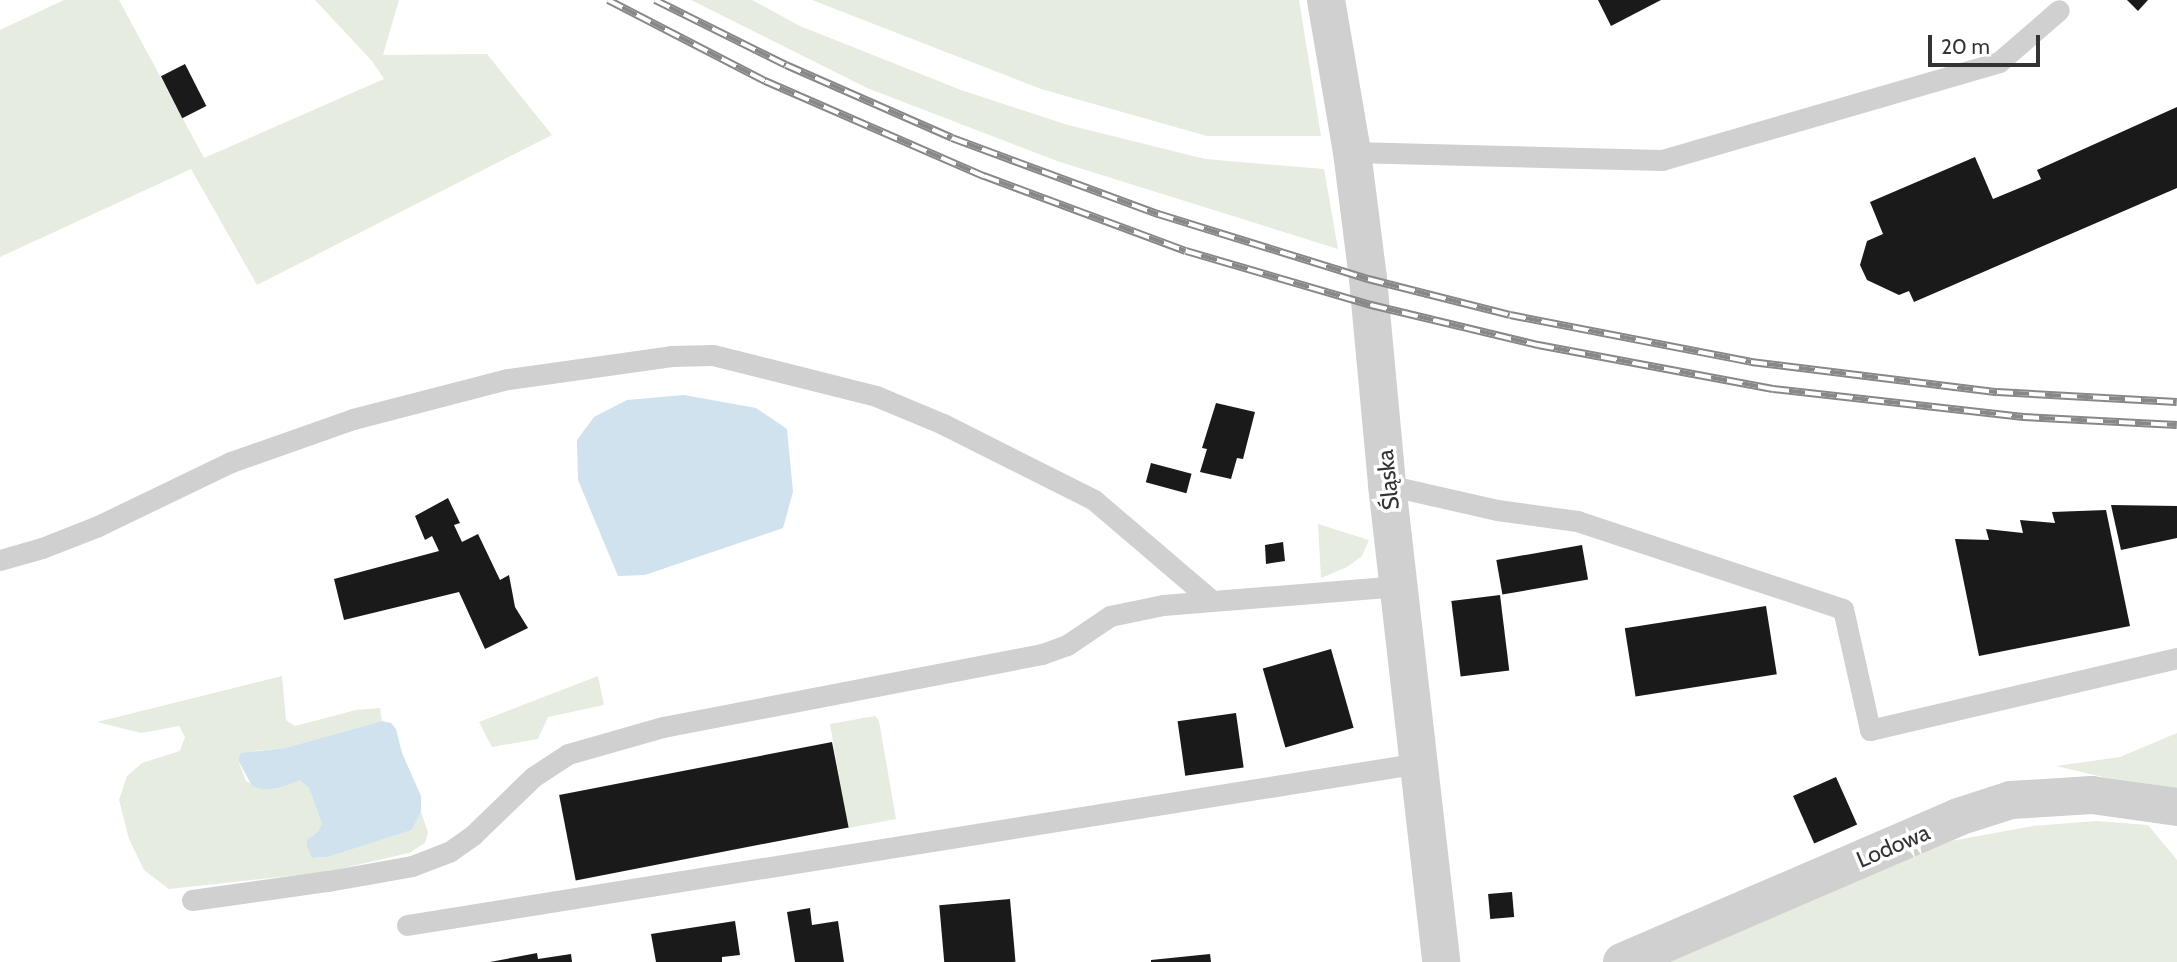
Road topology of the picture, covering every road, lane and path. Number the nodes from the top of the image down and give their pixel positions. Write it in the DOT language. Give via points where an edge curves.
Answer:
graph roads {
  1 [pos="1326,0"];
  2 [pos="2059,10"];
  3 [pos="1352,152"];
  4 [pos="1387,485"];
  5 [pos="0,559"];
  6 [pos="1399,586"];
  7 [pos="1211,600"];
  8 [pos="2177,658"];
  9 [pos="1419,763"];
  10 [pos="2177,807"];
  11 [pos="192,900"];
  12 [pos="407,925"];
  13 [pos="1441,962"];
  14 [pos="1622,962"];
  1 -- 3 [label="street, Śląska"];
  2 -- 3 [label="lane" via="1999,62 1662,160"];
  3 -- 4 [label="street, Śląska"];
  4 -- 6 [label="street, Śląska"];
  4 -- 8 [label="lane" via="1497,510 1577,521 1843,609 1870,730"];
  5 -- 7 [label="lane" via="98,526 231,462 353,419 508,379 671,356 713,355 876,396 943,424 1094,500"];
  6 -- 7 [label="lane"];
  6 -- 9 [label="street, Śląska"];
  7 -- 11 [label="lane" via="1110,616 1067,645 1042,654 663,727 568,754 533,777 449,852 412,866"];
  9 -- 12 [label="lane"];
  9 -- 13 [label="street, Śląska"];
  10 -- 14 [label="street, Lodowa" via="2092,795 2011,800 1958,817"];
}
